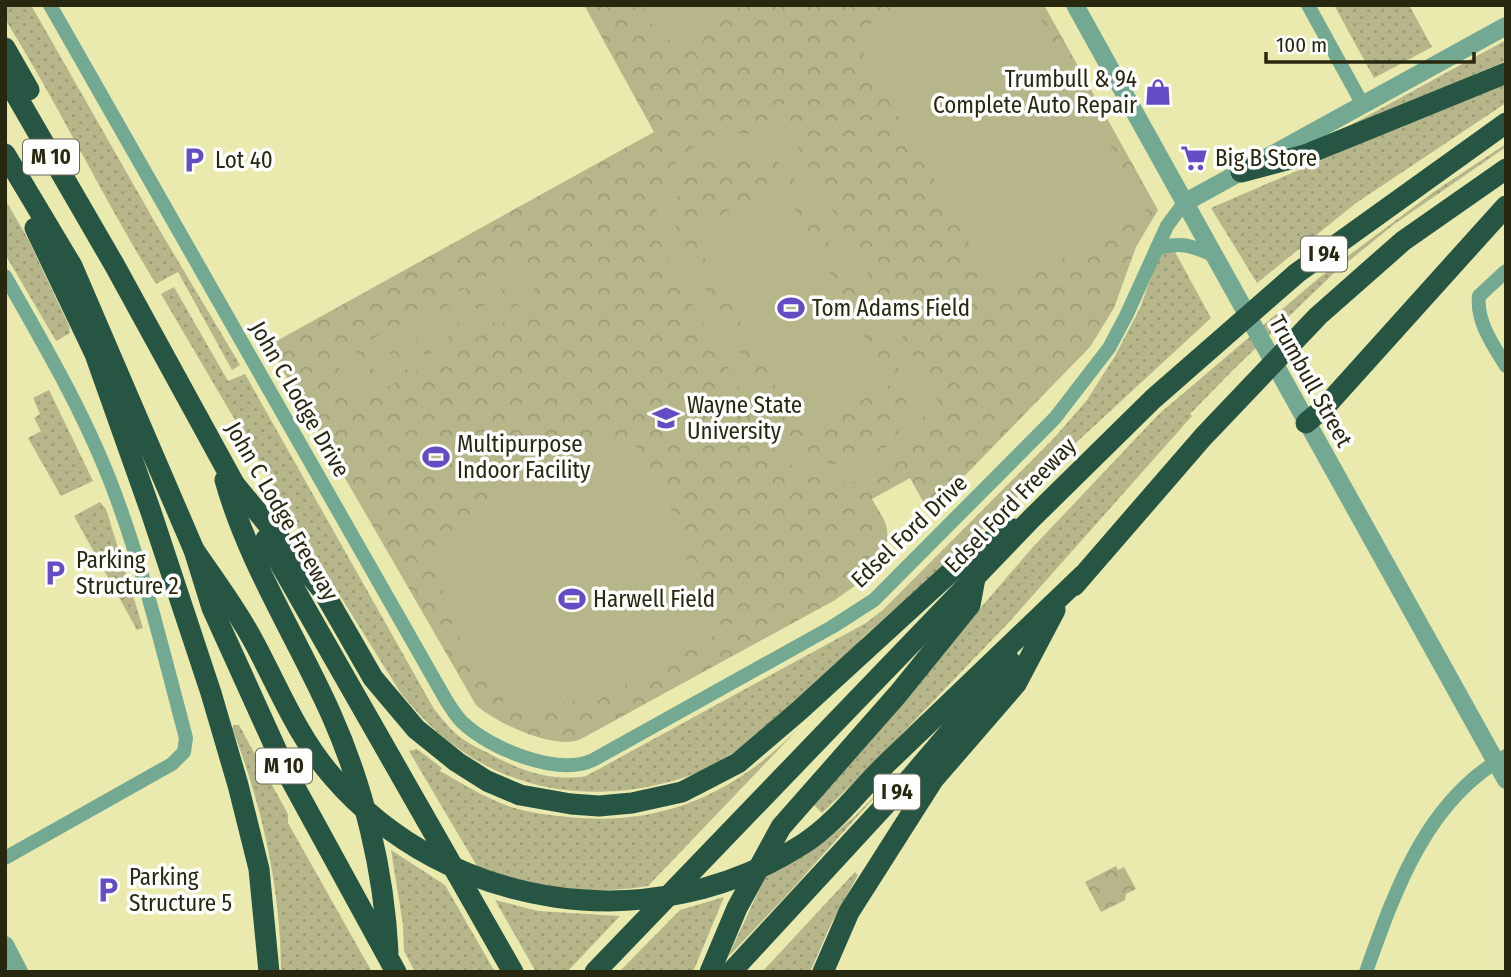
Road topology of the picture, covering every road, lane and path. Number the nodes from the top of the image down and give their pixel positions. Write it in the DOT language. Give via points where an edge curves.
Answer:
graph roads {
  1 [pos="50,5"];
  2 [pos="1075,5"];
  3 [pos="1308,5"];
  4 [pos="1506,26"];
  5 [pos="5,48"];
  6 [pos="1506,73"];
  7 [pos="5,76"];
  8 [pos="1363,104"];
  9 [pos="1506,123"];
  10 [pos="5,154"];
  11 [pos="1506,169"];
  12 [pos="1241,172"];
  13 [pos="19,180"];
  14 [pos="1184,203"];
  15 [pos="1506,206"];
  16 [pos="97,237"];
  17 [pos="1157,248"];
  18 [pos="1213,255"];
  19 [pos="1506,271"];
  20 [pos="5,276"];
  21 [pos="1506,366"];
  22 [pos="1306,423"];
  23 [pos="215,447"];
  24 [pos="236,486"];
  25 [pos="1031,519"];
  26 [pos="194,550"];
  27 [pos="1083,575"];
  28 [pos="975,578"];
  29 [pos="1057,607"];
  30 [pos="1501,759"];
  31 [pos="555,765"];
  32 [pos="1506,780"];
  33 [pos="5,858"];
  34 [pos="5,945"];
  35 [pos="5,965"];
  36 [pos="9,972"];
  37 [pos="19,972"];
  38 [pos="269,972"];
  39 [pos="389,972"];
  40 [pos="396,972"];
  41 [pos="513,972"];
  42 [pos="594,972"];
  43 [pos="710,972"];
  44 [pos="731,972"];
  45 [pos="823,972"];
  46 [pos="1366,972"];
  1 -- 31 [label="street, John C Lodge Drive" via="446,701 461,721 482,737"];
  2 -- 14 [label="street, Trumbull Street"];
  3 -- 8 [label="street"];
  4 -- 8 [label="street"];
  5 -- 16 [label="highway" via="84,187"];
  6 -- 12 [label="highway" via="1304,155"];
  7 -- 16 [label="highway, John C Lodge Freeway / M 10"];
  8 -- 12 [label="street"];
  9 -- 25 [label="highway, Edsel Ford Freeway / I 94" via="1297,274 1153,399"];
  10 -- 13 [label="highway, M 10"];
  11 -- 27 [label="highway, I 94" via="1403,241 1318,316 1203,437"];
  12 -- 14 [label="street"];
  13 -- 26 [label="highway, M 10" via="72,267"];
  13 -- 38 [label="highway" via="28,213 95,354 211,694 259,869"];
  14 -- 17 [label="street, Edsel Ford Drive"];
  14 -- 18 [label="street, Trumbull Street"];
  15 -- 22 [label="highway"];
  16 -- 23 [label="highway, John C Lodge Freeway / M 10"];
  17 -- 18 [label="street" via="1191,245"];
  17 -- 31 [label="street, Edsel Ford Drive" via="1109,348 1055,418 874,600 593,760 575,766"];
  18 -- 22 [label="street, Trumbull Street"];
  19 -- 21 [label="street" via="1479,296 1478,305 1482,323"];
  20 -- 33 [label="street" via="88,430 114,489 186,738 184,752 173,764"];
  22 -- 30 [label="street, Trumbull Street"];
  23 -- 24 [label="highway, John C Lodge Freeway / M 10"];
  23 -- 39 [label="highway" via="236,520 332,716 368,822 382,889"];
  24 -- 25 [label="highway" via="323,591 373,678 416,729 486,781 520,795 599,806 682,792 738,763 977,548"];
  24 -- 41 [label="highway, John C Lodge Freeway / M 10"];
  25 -- 28 [label="highway, Edsel Ford Freeway / I 94"];
  26 -- 27 [label="highway" via="253,640 313,752 388,831 486,882 587,901 640,901 709,887 802,845 822,831"];
  26 -- 40 [label="highway, M 10" via="212,608 285,769"];
  27 -- 29 [label="highway, I 94"];
  28 -- 42 [label="highway, Edsel Ford Freeway / I 94"];
  28 -- 43 [label="highway" via="970,605 782,827 737,908"];
  29 -- 44 [label="highway, I 94" via="912,776"];
  29 -- 45 [label="highway" via="1016,684 933,780 849,912"];
  30 -- 32 [label="street, Trumbull Street"];
  30 -- 46 [label="street" via="1465,787 1433,824 1392,898"];
  34 -- 37 [label="street"];
  35 -- 36 [label="street"];
}
